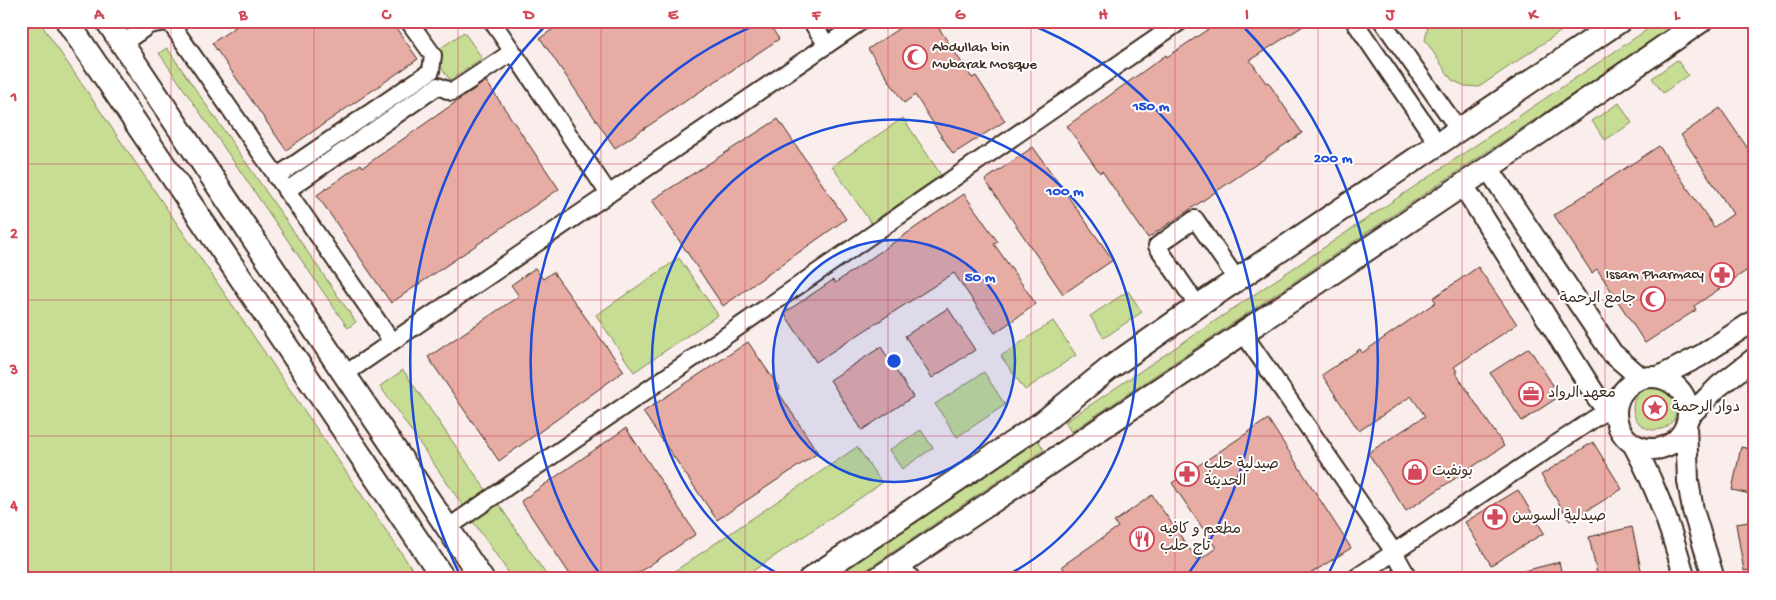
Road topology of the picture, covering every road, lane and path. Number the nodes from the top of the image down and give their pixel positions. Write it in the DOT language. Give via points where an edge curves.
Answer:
graph roads {
  1 [pos="66,21"];
  2 [pos="107,21"];
  3 [pos="412,21"];
  4 [pos="492,21"];
  5 [pos="811,21"];
  6 [pos="862,21"];
  7 [pos="1181,21"];
  8 [pos="1354,21"];
  9 [pos="1620,21"];
  10 [pos="1701,21"];
  11 [pos="170,22"];
  12 [pos="1382,22"];
  13 [pos="122,44"];
  14 [pos="827,45"];
  15 [pos="512,52"];
  16 [pos="1459,130"];
  17 [pos="1438,144"];
  18 [pos="1488,168"];
  19 [pos="276,177"];
  20 [pos="1463,185"];
  21 [pos="286,191"];
  22 [pos="609,194"];
  23 [pos="1238,281"];
  24 [pos="1198,306"];
  25 [pos="1755,320"];
  26 [pos="1243,332"];
  27 [pos="392,342"];
  28 [pos="1755,358"];
  29 [pos="345,374"];
  30 [pos="1650,378"];
  31 [pos="1613,410"];
  32 [pos="1687,420"];
  33 [pos="1043,422"];
  34 [pos="1633,444"];
  35 [pos="1064,453"];
  36 [pos="449,527"];
  37 [pos="1394,552"];
  38 [pos="906,571"];
  39 [pos="444,579"];
  40 [pos="482,579"];
  41 [pos="810,579"];
  42 [pos="877,579"];
  43 [pos="1354,579"];
  44 [pos="1409,579"];
  45 [pos="1686,579"];
  46 [pos="1714,579"];
  1 -- 39 [label="main road"];
  2 -- 13 [label="main road"];
  3 -- 19 [label="street" via="410,23 432,55 431,71"];
  4 -- 15 [label="street"];
  5 -- 14 [label="street"];
  6 -- 14 [label="street"];
  7 -- 36 [label="street"];
  8 -- 17 [label="street"];
  9 -- 16 [label="main road"];
  10 -- 18 [label="main road"];
  11 -- 13 [label="street" via="149,25"];
  11 -- 19 [label="street"];
  12 -- 16 [label="street"];
  13 -- 29 [label="main road"];
  14 -- 22 [label="street"];
  15 -- 21 [label="street" via="452,92 438,86"];
  15 -- 22 [label="street"];
  16 -- 17 [label="main road"];
  17 -- 23 [label="main road"];
  18 -- 20 [label="main road"];
  18 -- 30 [label="street" via="1612,353"];
  19 -- 21 [label="street"];
  20 -- 26 [label="main road"];
  20 -- 31 [label="street"];
  21 -- 27 [label="street"];
  22 -- 27 [label="street"];
  23 -- 24 [label="main road"];
  23 -- 24 [label="street" via="1195,219 1157,246"];
  24 -- 33 [label="main road" via="1110,368"];
  25 -- 30 [label="street" via="1700,356"];
  26 -- 35 [label="main road"];
  26 -- 37 [label="street"];
  27 -- 29 [label="street"];
  28 -- 32 [label="street" via="1719,386"];
  29 -- 36 [label="main road"];
  30 -- 31 [label="street" via="1626,388"];
  30 -- 32 [label="street" via="1672,382 1681,392 1687,404"];
  31 -- 34 [label="street" via="1624,437"];
  31 -- 37 [label="street"];
  32 -- 34 [label="street" via="1678,438 1664,447 1648,448"];
  32 -- 46 [label="street" via="1688,481 1693,510"];
  33 -- 35 [label="main road"];
  33 -- 41 [label="main road"];
  34 -- 45 [label="street" via="1668,519"];
  35 -- 38 [label="main road"];
  36 -- 40 [label="main road"];
  37 -- 43 [label="street"];
  37 -- 44 [label="street"];
  38 -- 42 [label="main road"];
}
